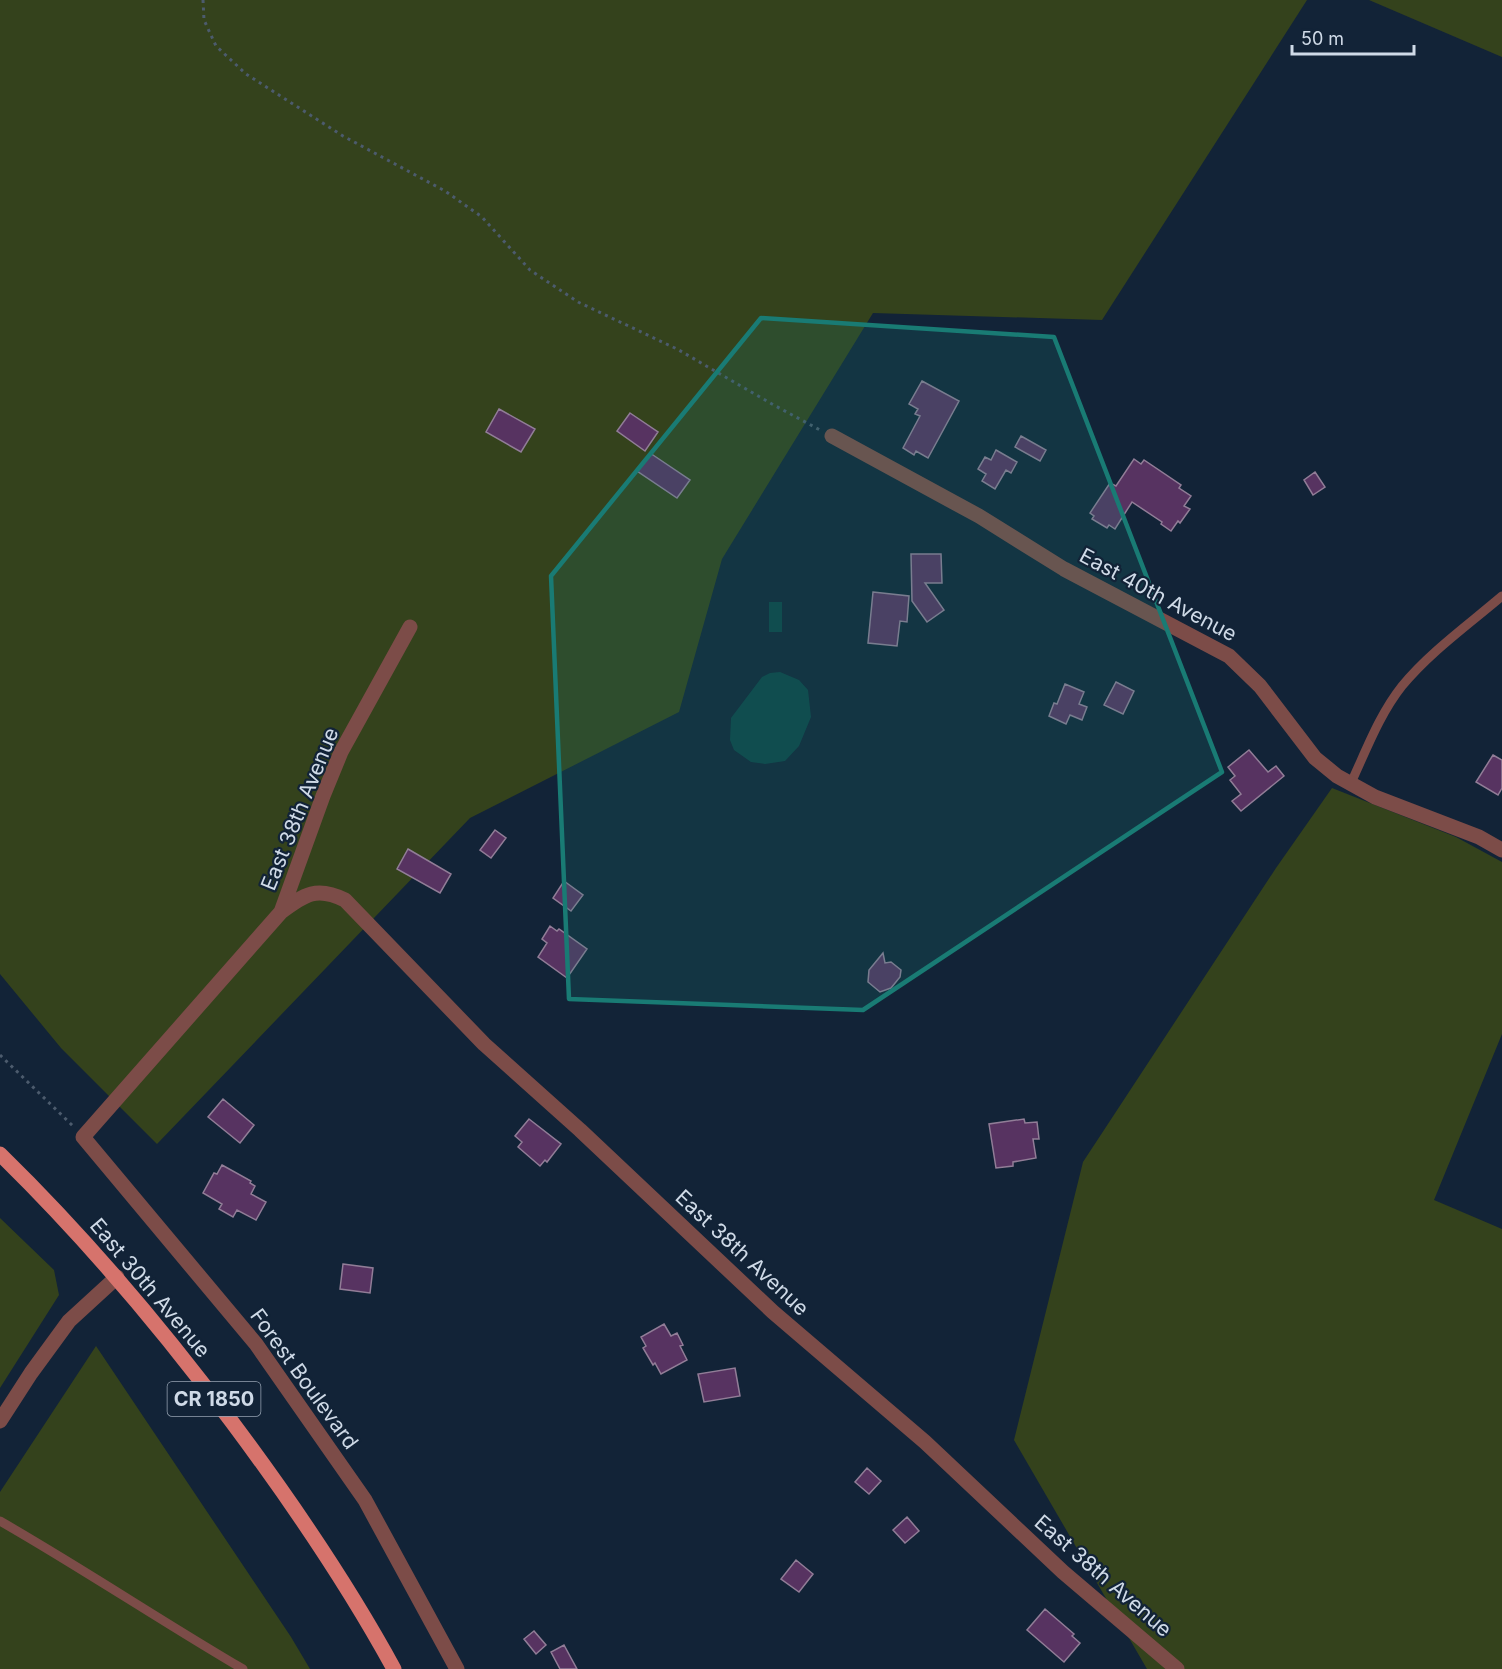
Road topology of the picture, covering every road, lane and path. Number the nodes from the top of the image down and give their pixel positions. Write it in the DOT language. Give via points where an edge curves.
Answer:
graph roads {
  1 [pos="203,0"];
  2 [pos="832,436"];
  3 [pos="1502,596"];
  4 [pos="410,627"];
  5 [pos="1350,784"];
  6 [pos="1502,850"];
  7 [pos="281,912"];
  8 [pos="0,1055"];
  9 [pos="83,1137"];
  10 [pos="0,1154"];
  11 [pos="117,1277"];
  12 [pos="0,1421"];
  13 [pos="0,1521"];
  14 [pos="243,1669"];
  15 [pos="394,1669"];
  16 [pos="458,1669"];
  17 [pos="1177,1669"];
  1 -- 2 [label="path" via="204,20 216,46 246,74 343,136 445,191 482,217 530,270 578,302 677,349"];
  2 -- 5 [label="street, East 40th Avenue" via="979,516 1064,569 1229,656 1260,686 1315,758"];
  3 -- 5 [label="lane" via="1402,687 1379,721"];
  4 -- 7 [label="street, East 38th Avenue" via="341,752"];
  5 -- 6 [label="street, East 40th Avenue"];
  7 -- 9 [label="street, East 38th Avenue"];
  7 -- 17 [label="street, East 38th Avenue" via="309,893 332,893 345,900 484,1044 771,1310 925,1442 1063,1572"];
  8 -- 9 [label="path"];
  9 -- 16 [label="street, Forest Boulevard" via="256,1344 364,1500"];
  10 -- 11 [label="main road, East 30th Avenue / CR 1850"];
  11 -- 12 [label="street" via="69,1321"];
  11 -- 15 [label="main road, East 30th Avenue / CR 1850" via="276,1482 364,1615"];
  13 -- 14 [label="lane"];
}
